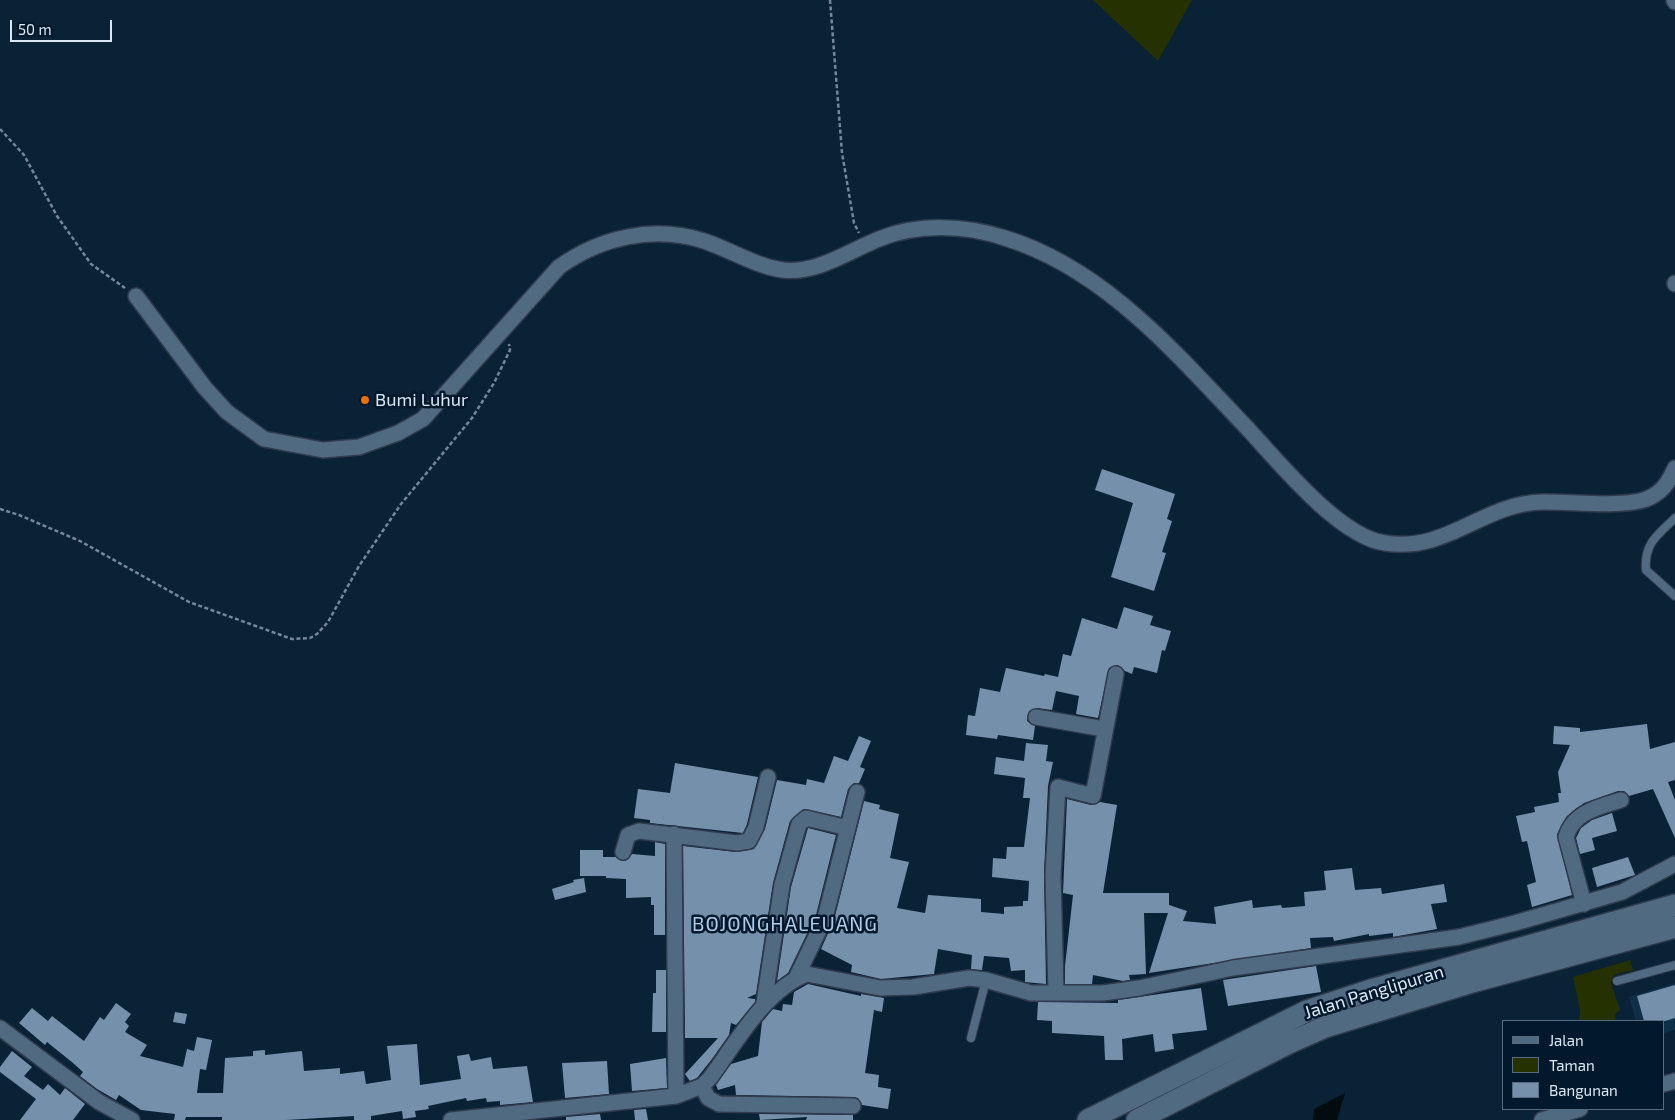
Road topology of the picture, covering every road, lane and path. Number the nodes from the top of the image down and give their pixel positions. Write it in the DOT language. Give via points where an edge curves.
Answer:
graph roads {
  1 [pos="830,0"];
  2 [pos="0,129"];
  3 [pos="866,245"];
  4 [pos="136,296"];
  5 [pos="504,328"];
  6 [pos="1675,468"];
  7 [pos="0,509"];
  8 [pos="1675,518"];
  9 [pos="1675,596"];
  10 [pos="1116,674"];
  11 [pos="1036,717"];
  12 [pos="1104,729"];
  13 [pos="768,777"];
  14 [pos="857,792"];
  15 [pos="1621,800"];
  16 [pos="848,828"];
  17 [pos="674,834"];
  18 [pos="623,852"];
  19 [pos="1675,864"];
  20 [pos="1584,904"];
  21 [pos="1675,905"];
  22 [pos="1675,927"];
  23 [pos="1675,965"];
  24 [pos="796,978"];
  25 [pos="986,980"];
  26 [pos="1617,981"];
  27 [pos="1056,992"];
  28 [pos="764,1004"];
  29 [pos="0,1028"];
  30 [pos="971,1038"];
  31 [pos="702,1086"];
  32 [pos="676,1096"];
  33 [pos="853,1106"];
  34 [pos="1577,1110"];
  35 [pos="132,1120"];
  36 [pos="451,1120"];
  37 [pos="1088,1120"];
  38 [pos="1137,1120"];
  39 [pos="1542,1120"];
  1 -- 3 [label="path" via="842,153 854,223"];
  2 -- 4 [label="path" via="24,155 57,216 91,264"];
  3 -- 5 [label="street" via="819,265 793,271 764,265 682,236 643,234 616,239 590,248 558,267"];
  3 -- 6 [label="street" via="912,230 972,230 1004,237 1041,251 1078,271 1108,292 1146,326 1331,514 1351,531 1382,543 1433,541 1522,503 1609,503 1648,499 1668,484"];
  4 -- 5 [label="street" via="226,412 264,439 323,450 359,447 398,433 424,419"];
  5 -- 7 [label="path" via="510,350 484,400 401,504 359,566 328,622 310,638 292,639 188,602 80,541"];
  8 -- 9 [label="lane" via="1649,544 1645,556 1646,570"];
  10 -- 12 [label="street"];
  11 -- 12 [label="street"];
  12 -- 27 [label="street" via="1093,796 1058,787 1053,875"];
  13 -- 17 [label="street" via="749,841 737,843"];
  14 -- 16 [label="street"];
  15 -- 20 [label="street" via="1579,816 1568,830 1566,837"];
  16 -- 24 [label="street" via="825,918"];
  16 -- 28 [label="street" via="806,818 799,824 782,885"];
  17 -- 18 [label="street" via="632,832"];
  17 -- 32 [label="street"];
  19 -- 20 [label="street" via="1622,892"];
  20 -- 27 [label="street" via="1451,938 1233,968 1140,988"];
  21 -- 37 [label="main road, Jalan Panglipuran" via="1374,989 1307,1011"];
  22 -- 38 [label="main road, Jalan Panglipuran" via="1480,980 1325,1027"];
  23 -- 26 [label="lane"];
  24 -- 25 [label="street" via="807,974 820,975 880,988 913,987 951,979"];
  24 -- 28 [label="street"];
  25 -- 27 [label="street" via="1031,993"];
  25 -- 30 [label="lane"];
  28 -- 31 [label="street"];
  29 -- 35 [label="street" via="99,1102"];
  31 -- 32 [label="street"];
  31 -- 33 [label="street" via="708,1098 718,1104"];
  32 -- 36 [label="street"];
  34 -- 39 [label="street"];
}
